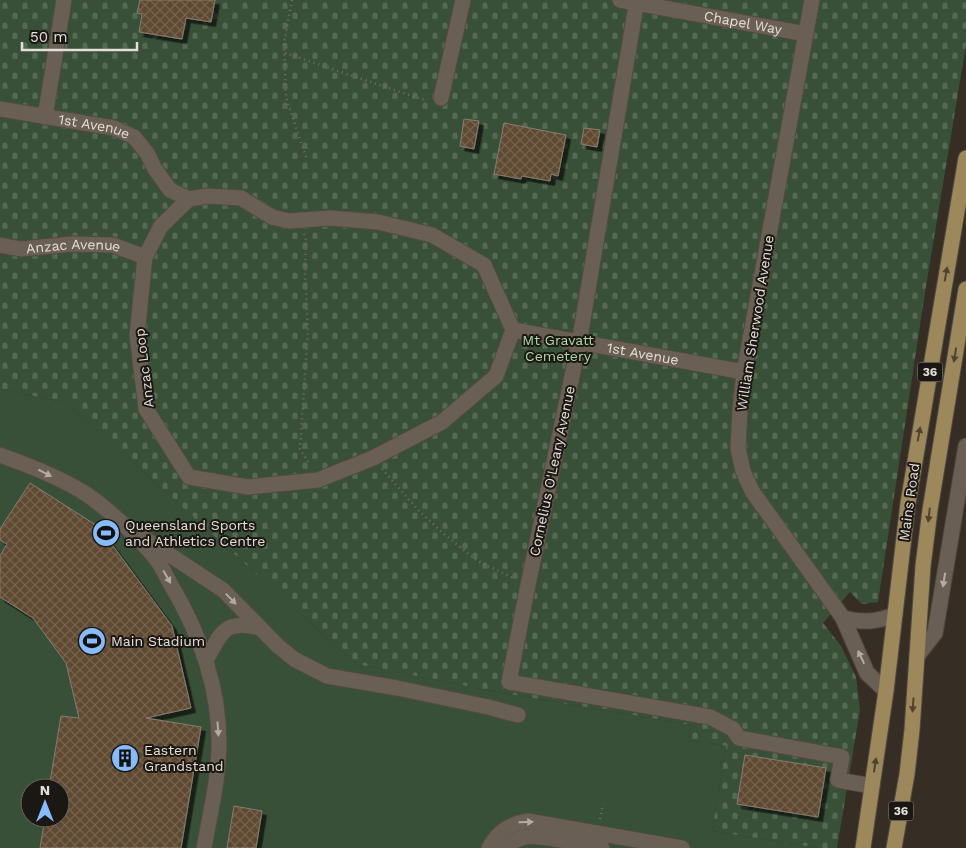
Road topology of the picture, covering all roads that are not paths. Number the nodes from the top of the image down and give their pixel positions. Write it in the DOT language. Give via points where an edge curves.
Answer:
graph roads {
  1 [pos="64,0"];
  2 [pos="463,0"];
  3 [pos="620,0"];
  4 [pos="812,0"];
  5 [pos="637,1"];
  6 [pos="806,34"];
  7 [pos="441,98"];
  8 [pos="0,109"];
  9 [pos="45,117"];
  10 [pos="966,158"];
  11 [pos="189,199"];
  12 [pos="0,245"];
  13 [pos="145,257"];
  14 [pos="966,290"];
  15 [pos="513,330"];
  16 [pos="579,343"];
  17 [pos="744,372"];
  18 [pos="966,446"];
  19 [pos="0,455"];
  20 [pos="119,521"];
  21 [pos="895,614"];
  22 [pos="842,618"];
  23 [pos="260,628"];
  24 [pos="917,656"];
  25 [pos="206,660"];
  26 [pos="886,691"];
  27 [pos="518,715"];
  28 [pos="872,786"];
  29 [pos="615,842"];
  30 [pos="204,848"];
  31 [pos="489,848"];
  32 [pos="505,848"];
  33 [pos="602,848"];
  34 [pos="682,848"];
  35 [pos="862,848"];
  36 [pos="894,848"];
  1 -- 9 [label="street"];
  2 -- 7 [label="street"];
  3 -- 5 [label="street, Chapel Way"];
  4 -- 6 [label="street, William Sherwood Avenue"];
  5 -- 6 [label="street, Chapel Way"];
  5 -- 16 [label="street, Cornelius O'Leary Avenue"];
  6 -- 17 [label="street, William Sherwood Avenue"];
  8 -- 9 [label="street, 1st Avenue"];
  9 -- 11 [label="street, 1st Avenue" via="114,128 134,137 170,190"];
  21 -- 10 [label="main road, Mains Road / 36, one-way" via="916,450"];
  11 -- 13 [label="street, Anzac Loop" via="161,226"];
  11 -- 15 [label="street" via="207,196 241,198 272,217 289,221 330,218 378,222 432,235 484,265"];
  12 -- 13 [label="street, Anzac Avenue" via="22,249 72,244 113,245"];
  13 -- 15 [label="street, Anzac Loop" via="137,335 146,409 189,477 248,487 318,480 373,458 442,422 496,376"];
  14 -- 24 [label="main road, Mains Road / 36, one-way" via="930,510"];
  15 -- 16 [label="street, 1st Avenue"];
  16 -- 17 [label="street, 1st Avenue"];
  16 -- 28 [label="street, Cornelius O'Leary Avenue" via="509,682 710,717 733,729 739,738 842,757 838,780"];
  17 -- 22 [label="street, William Sherwood Avenue" via="738,448 743,471 752,491"];
  18 -- 24 [label="street, one-way" via="935,633"];
  19 -- 20 [label="street, one-way" via="35,468 84,493"];
  20 -- 23 [label="street, one-way" via="222,590"];
  20 -- 25 [label="street, one-way" via="156,559 187,612"];
  21 -- 22 [label="street" via="870,622"];
  21 -- 26 [label="main road, Mains Road / 36"];
  26 -- 22 [label="street, William Sherwood Avenue, one-way" via="867,672"];
  23 -- 25 [label="street" via="239,624 230,627 220,635"];
  23 -- 27 [label="street" via="294,659 327,676"];
  24 -- 36 [label="main road, Mains Road / 36, one-way" via="906,774"];
  25 -- 30 [label="street, one-way" via="217,713 219,743"];
  28 -- 26 [label="main road, Mains Road / 36, one-way"];
  28 -- 35 [label="main road, Mains Road / 36"];
  31 -- 29 [label="street, one-way" via="504,829 528,821"];
  29 -- 34 [label="street"];
  32 -- 33 [label="street" via="526,837 540,837"];
}
